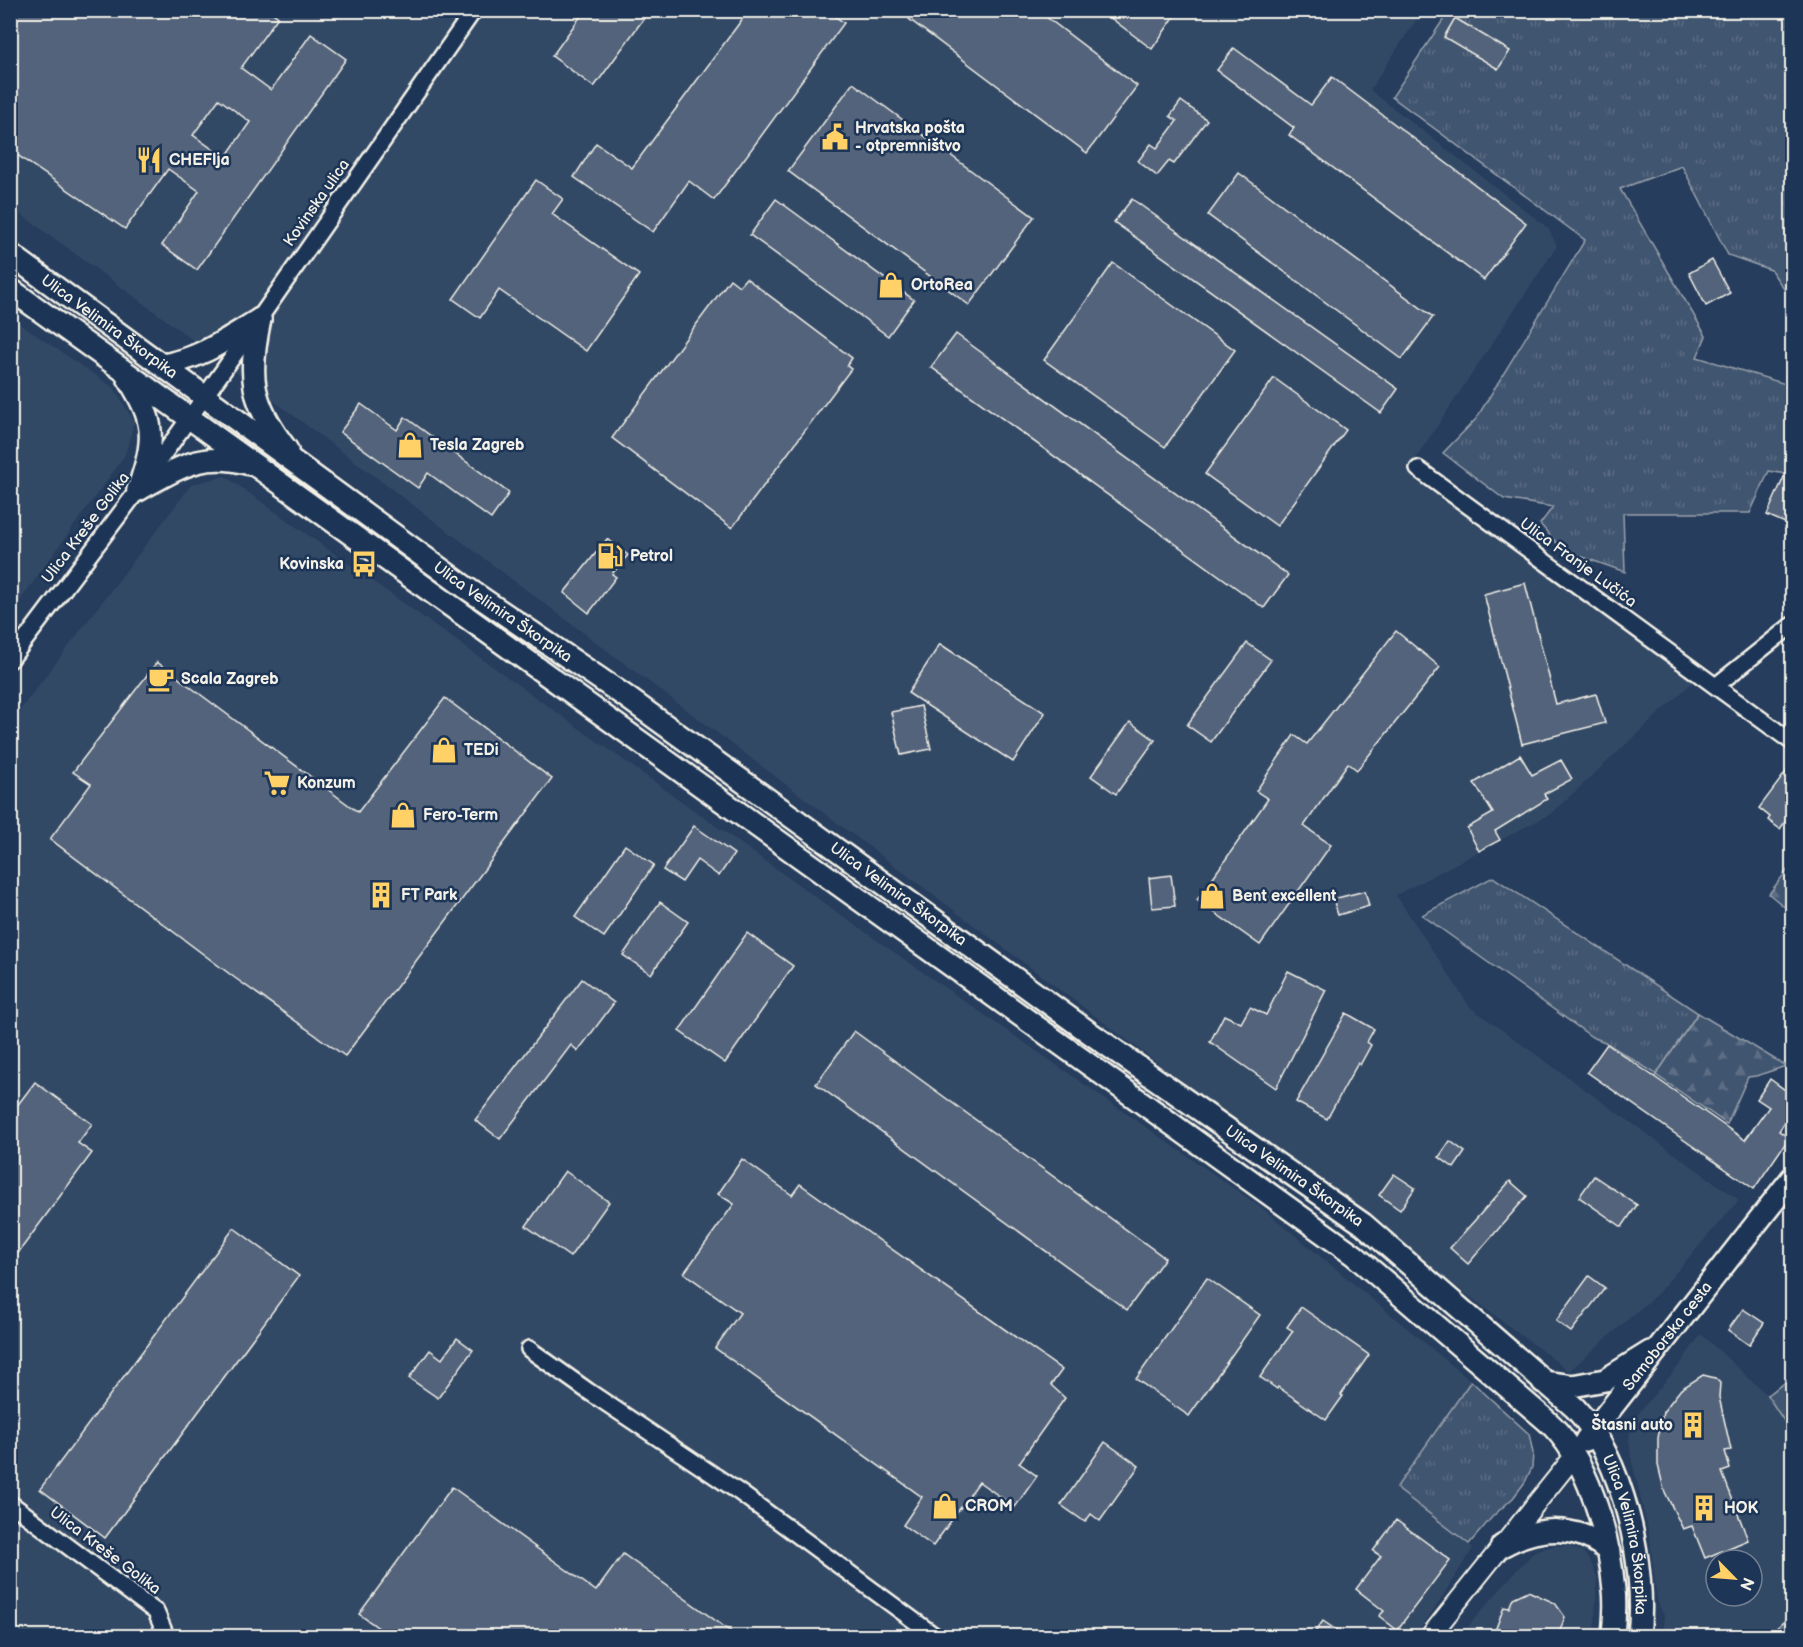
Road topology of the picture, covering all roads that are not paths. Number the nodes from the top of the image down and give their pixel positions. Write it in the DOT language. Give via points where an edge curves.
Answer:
graph roads {
  1 [pos="474,10"];
  2 [pos="10,254"];
  3 [pos="10,289"];
  4 [pos="260,319"];
  5 [pos="162,365"];
  6 [pos="124,370"];
  7 [pos="204,397"];
  8 [pos="190,417"];
  9 [pos="261,467"];
  10 [pos="302,469"];
  11 [pos="1418,469"];
  12 [pos="138,489"];
  13 [pos="1792,625"];
  14 [pos="10,660"];
  15 [pos="1717,686"];
  16 [pos="1792,742"];
  17 [pos="1792,1178"];
  18 [pos="1665,1342"];
  19 [pos="529,1349"];
  20 [pos="1543,1382"];
  21 [pos="1594,1431"];
  22 [pos="1575,1455"];
  23 [pos="10,1503"];
  24 [pos="1502,1546"];
  25 [pos="1609,1552"];
  26 [pos="166,1636"];
  27 [pos="935,1636"];
  28 [pos="1430,1636"];
  29 [pos="1613,1636"];
  30 [pos="1639,1636"];
  1 -- 4 [label="street, Kovinska ulica"];
  2 -- 5 [label="main road, Ulica Velimira Škorpika"];
  3 -- 6 [label="main road, Ulica Velimira Škorpika"];
  4 -- 5 [label="main road" via="202,354"];
  4 -- 7 [label="street, Kovinska ulica"];
  4 -- 10 [label="main road" via="253,350 254,391 264,416"];
  5 -- 7 [label="main road, Ulica Velimira Škorpika"];
  6 -- 8 [label="main road, Ulica Velimira Škorpika"];
  6 -- 12 [label="main road" via="146,409 151,433 150,452"];
  7 -- 8 [label="street, Kovinska ulica"];
  7 -- 10 [label="main road, Ulica Velimira Škorpika"];
  8 -- 9 [label="main road, Ulica Velimira Škorpika"];
  8 -- 12 [label="street, Ulica Kreše Golika"];
  9 -- 12 [label="main road" via="227,459 202,459"];
  9 -- 22 [label="main road, Ulica Velimira Škorpika" via="1354,1255 1556,1428"];
  10 -- 20 [label="main road, Ulica Velimira Škorpika" via="1363,1224"];
  11 -- 15 [label="street, Ulica Franje Lučića"];
  12 -- 14 [label="street, Ulica Kreše Golika"];
  13 -- 15 [label="street"];
  15 -- 16 [label="street, Ulica Franje Lučića"];
  17 -- 18 [label="main road, Samoborska cesta"];
  18 -- 20 [label="main road" via="1605,1380 1572,1386"];
  18 -- 21 [label="main road, Samoborska cesta"];
  19 -- 27 [label="street" via="739,1492"];
  20 -- 21 [label="main road, Ulica Velimira Škorpika" via="1575,1408"];
  21 -- 22 [label="main road, Samoborska cesta"];
  21 -- 30 [label="main road, Ulica Velimira Škorpika" via="1610,1462 1633,1532 1641,1597"];
  22 -- 24 [label="street, Samoborska cesta"];
  22 -- 25 [label="main road, Ulica Velimira Škorpika" via="1591,1489"];
  23 -- 26 [label="street, Ulica Kreše Golika" via="156,1612"];
  24 -- 25 [label="main road" via="1528,1533 1548,1530 1590,1539"];
  24 -- 28 [label="street, Samoborska cesta"];
  25 -- 29 [label="main road, Ulica Velimira Škorpika" via="1615,1593"];
}
